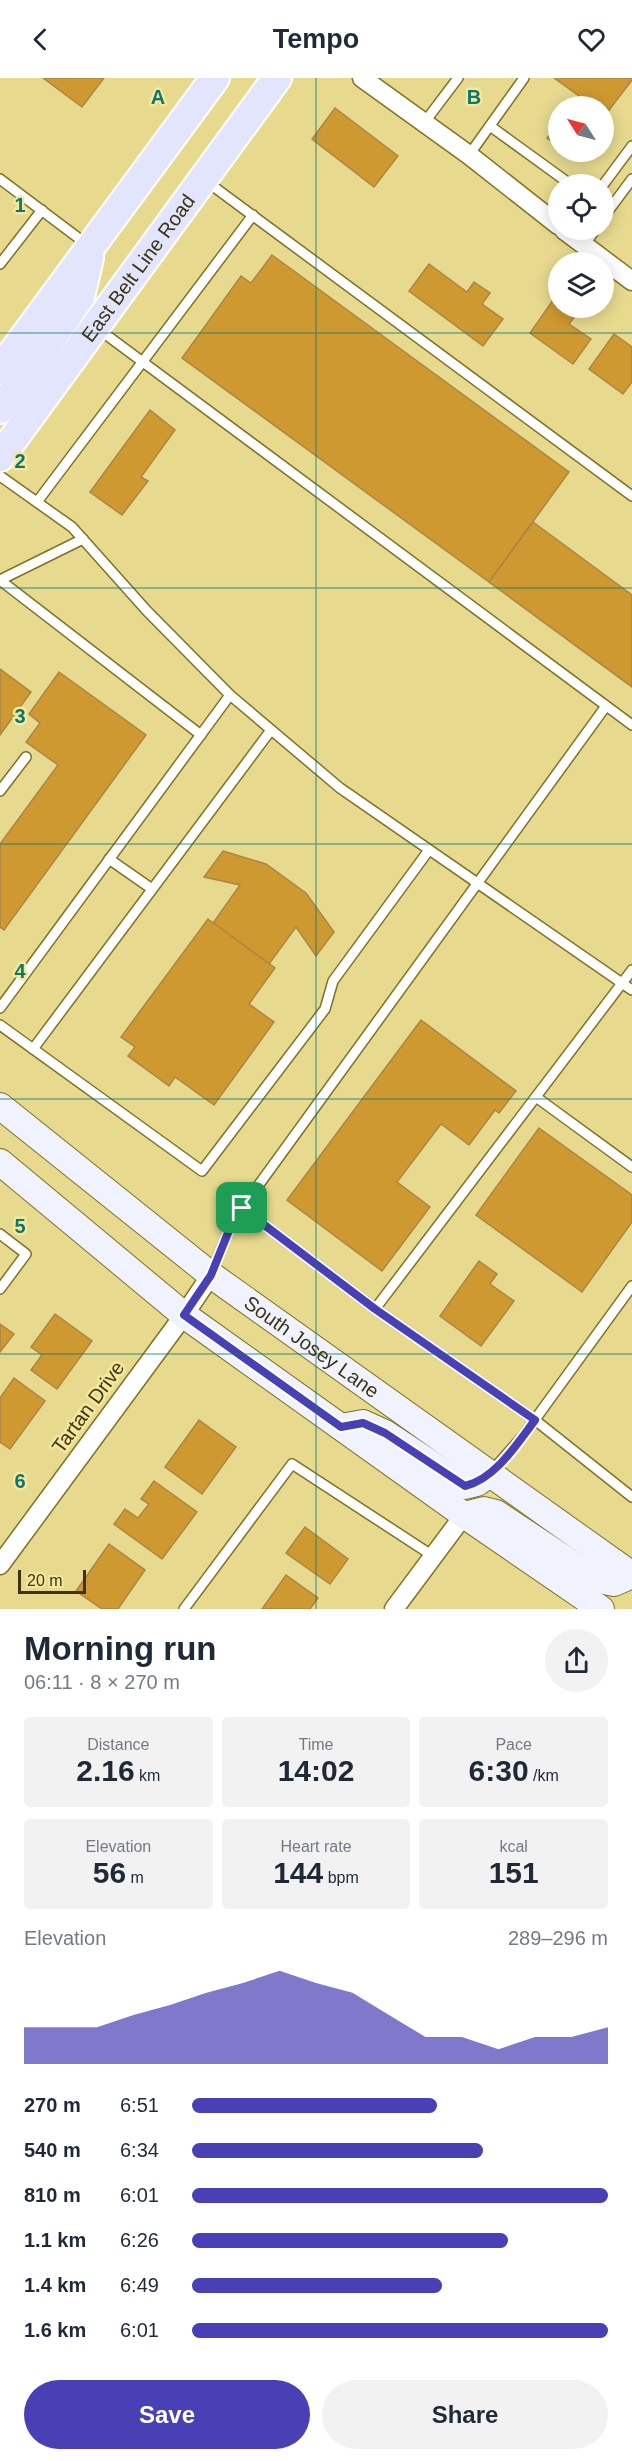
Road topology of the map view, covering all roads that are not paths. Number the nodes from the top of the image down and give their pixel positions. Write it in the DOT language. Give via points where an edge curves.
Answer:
graph roads {
  1 [pos="215,78"];
  2 [pos="277,78"];
  3 [pos="362,78"];
  4 [pos="458,78"];
  5 [pos="524,78"];
  6 [pos="424,123"];
  7 [pos="490,126"];
  8 [pos="632,146"];
  9 [pos="469,155"];
  10 [pos="556,174"];
  11 [pos="611,174"];
  12 [pos="0,179"];
  13 [pos="204,179"];
  14 [pos="632,179"];
  15 [pos="614,204"];
  16 [pos="42,210"];
  17 [pos="253,215"];
  18 [pos="548,216"];
  19 [pos="578,240"];
  20 [pos="588,240"];
  21 [pos="584,245"];
  22 [pos="91,247"];
  23 [pos="4,252"];
  24 [pos="0,264"];
  25 [pos="632,281"];
  26 [pos="96,327"];
  27 [pos="142,361"];
  28 [pos="0,370"];
  29 [pos="0,409"];
  30 [pos="0,457"];
  31 [pos="0,476"];
  32 [pos="632,496"];
  33 [pos="37,502"];
  34 [pos="83,539"];
  35 [pos="0,580"];
  36 [pos="230,695"];
  37 [pos="606,706"];
  38 [pos="632,725"];
  39 [pos="271,730"];
  40 [pos="201,735"];
  41 [pos="27,757"];
  42 [pos="0,791"];
  43 [pos="429,850"];
  44 [pos="110,859"];
  45 [pos="477,882"];
  46 [pos="152,889"];
  47 [pos="632,970"];
  48 [pos="622,983"];
  49 [pos="632,990"];
  50 [pos="0,1008"];
  51 [pos="0,1024"];
  52 [pos="33,1049"];
  53 [pos="536,1097"];
  54 [pos="0,1106"];
  55 [pos="0,1162"];
  56 [pos="632,1167"];
  57 [pos="242,1208"];
  58 [pos="0,1234"];
  59 [pos="211,1275"];
  60 [pos="632,1286"];
  61 [pos="0,1289"];
  62 [pos="375,1309"];
  63 [pos="184,1315"];
  64 [pos="535,1420"];
  65 [pos="341,1427"];
  66 [pos="488,1475"];
  67 [pos="632,1497"];
  68 [pos="464,1515"];
  69 [pos="433,1557"];
  70 [pos="0,1566"];
  71 [pos="632,1575"];
  72 [pos="184,1609"];
  73 [pos="394,1609"];
  74 [pos="602,1609"];
  1 -- 22 [label="main road"];
  2 -- 13 [label="main road, East Belt Line Road"];
  3 -- 6 [label="street"];
  4 -- 6 [label="lane"];
  5 -- 7 [label="lane"];
  6 -- 9 [label="street"];
  7 -- 9 [label="lane"];
  7 -- 10 [label="lane"];
  8 -- 11 [label="lane"];
  9 -- 18 [label="street"];
  12 -- 16 [label="lane"];
  13 -- 17 [label="lane"];
  13 -- 26 [label="main road, East Belt Line Road"];
  14 -- 15 [label="lane"];
  16 -- 22 [label="lane"];
  16 -- 23 [label="lane"];
  17 -- 27 [label="lane"];
  17 -- 32 [label="lane"];
  19 -- 21 [label="street"];
  20 -- 21 [label="lane"];
  21 -- 25 [label="street"];
  22 -- 28 [label="main road"];
  22 -- 29 [label="main road" via="80,297"];
  23 -- 24 [label="lane"];
  26 -- 27 [label="lane"];
  26 -- 30 [label="main road, East Belt Line Road"];
  27 -- 33 [label="lane"];
  27 -- 37 [label="lane"];
  31 -- 33 [label="lane"];
  33 -- 34 [label="lane"];
  34 -- 35 [label="lane"];
  34 -- 36 [label="lane" via="147,612"];
  35 -- 40 [label="lane"];
  36 -- 39 [label="lane"];
  36 -- 40 [label="lane"];
  37 -- 38 [label="lane"];
  37 -- 45 [label="lane"];
  39 -- 43 [label="lane" via="340,788"];
  39 -- 46 [label="lane"];
  40 -- 44 [label="lane"];
  41 -- 42 [label="lane"];
  43 -- 45 [label="lane"];
  43 -- 52 [label="lane" via="333,981 325,1009 202,1171"];
  44 -- 46 [label="lane"];
  44 -- 50 [label="lane"];
  45 -- 48 [label="lane"];
  45 -- 57 [label="lane"];
  46 -- 52 [label="lane"];
  47 -- 48 [label="lane"];
  48 -- 49 [label="lane"];
  48 -- 53 [label="lane"];
  51 -- 52 [label="lane"];
  53 -- 56 [label="lane"];
  53 -- 62 [label="lane"];
  54 -- 59 [label="main road, South Josey Lane"];
  55 -- 63 [label="main road"];
  57 -- 59 [label="lane"];
  57 -- 62 [label="lane"];
  58 -- 61 [label="lane" via="26,1254"];
  59 -- 63 [label="street, Tartan Drive"];
  59 -- 66 [label="main road, South Josey Lane"];
  60 -- 64 [label="lane"];
  62 -- 64 [label="lane"];
  63 -- 65 [label="main road"];
  63 -- 70 [label="street, Tartan Drive"];
  64 -- 66 [label="lane"];
  64 -- 67 [label="lane"];
  65 -- 66 [label="main road" via="363,1423 465,1486"];
  65 -- 68 [label="main road"];
  66 -- 71 [label="main road, South Josey Lane"];
  68 -- 69 [label="street"];
  68 -- 71 [label="main road" via="484,1510 496,1513 595,1579 614,1583"];
  68 -- 74 [label="main road"];
  69 -- 72 [label="lane" via="292,1464"];
  69 -- 73 [label="street"];
}
